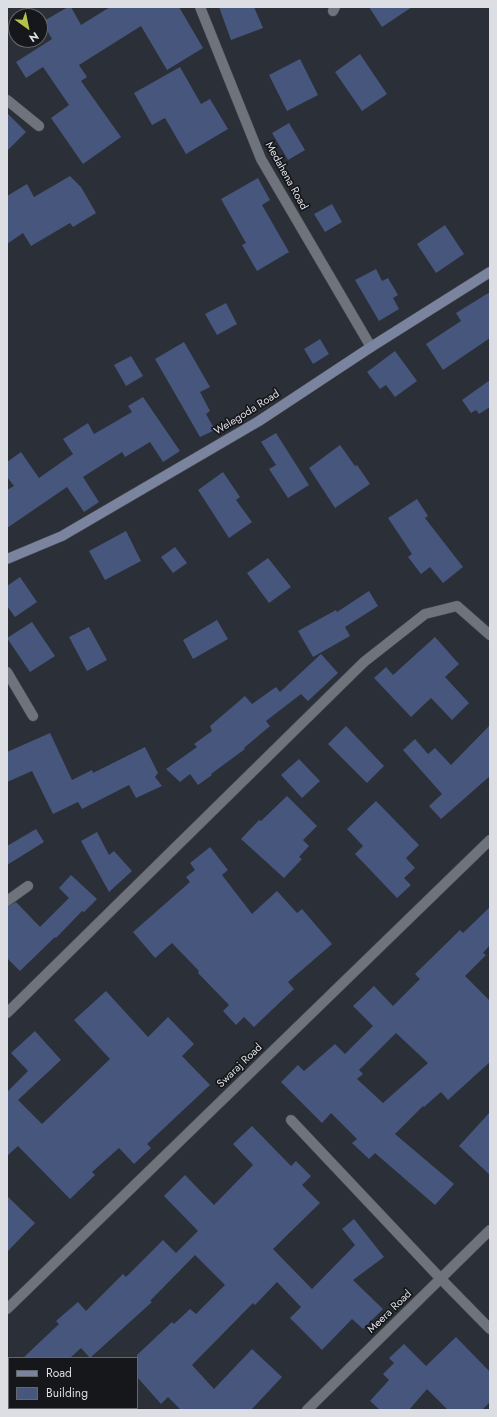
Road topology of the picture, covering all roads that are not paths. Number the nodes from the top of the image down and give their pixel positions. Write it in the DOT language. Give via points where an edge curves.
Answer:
graph roads {
  1 [pos="200,7"];
  2 [pos="7,100"];
  3 [pos="39,126"];
  4 [pos="490,272"];
  5 [pos="371,347"];
  6 [pos="7,559"];
  7 [pos="490,635"];
  8 [pos="7,672"];
  9 [pos="33,716"];
  10 [pos="490,840"];
  11 [pos="28,886"];
  12 [pos="7,901"];
  13 [pos="7,1013"];
  14 [pos="291,1120"];
  15 [pos="490,1230"];
  16 [pos="441,1279"];
  17 [pos="7,1309"];
  18 [pos="490,1329"];
  19 [pos="308,1410"];
  1 -- 5 [label="street, Medahena Road" via="261,159"];
  2 -- 3 [label="street"];
  4 -- 5 [label="street, Welegoda Road"];
  5 -- 6 [label="street, Welegoda Road" via="259,421 62,536"];
  7 -- 13 [label="street" via="458,606 425,614 364,662"];
  8 -- 9 [label="street"];
  10 -- 17 [label="street, Swaraj Road"];
  11 -- 12 [label="street"];
  14 -- 16 [label="street"];
  15 -- 16 [label="street, Meera Road"];
  16 -- 18 [label="street"];
  16 -- 19 [label="street, Meera Road"];
}
